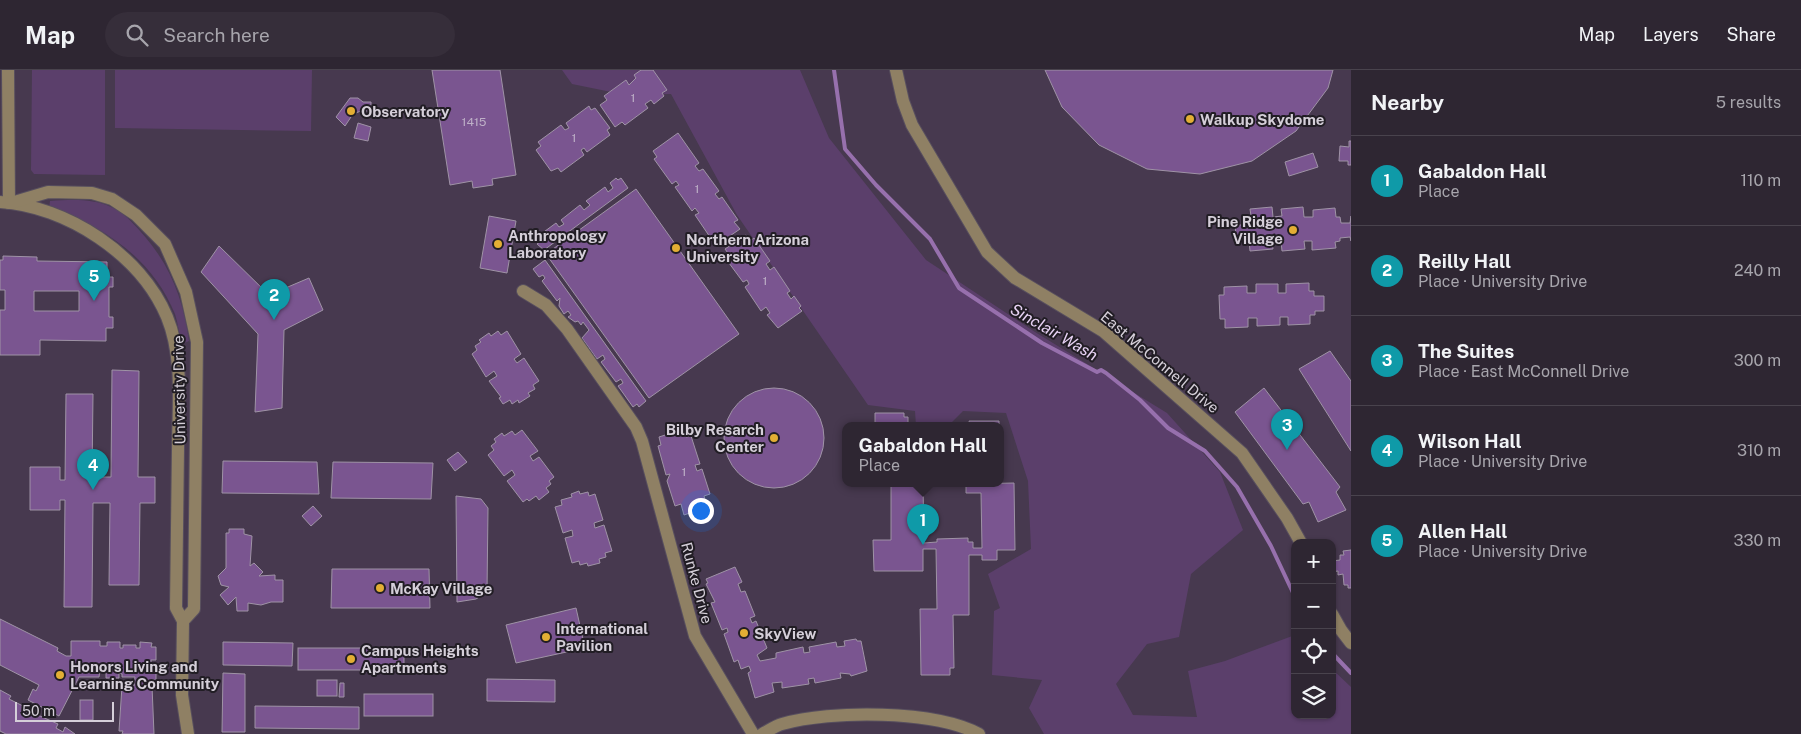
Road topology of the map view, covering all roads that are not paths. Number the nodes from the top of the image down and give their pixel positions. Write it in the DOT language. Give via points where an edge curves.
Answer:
graph roads {
  1 [pos="8,70"];
  2 [pos="896,70"];
  3 [pos="5,203"];
  4 [pos="523,291"];
  5 [pos="1299,539"];
  6 [pos="183,621"];
  7 [pos="1336,621"];
  8 [pos="1351,643"];
  9 [pos="188,734"];
  10 [pos="753,734"];
  11 [pos="762,734"];
  12 [pos="979,734"];
  1 -- 3 [label="street"];
  2 -- 5 [label="street, East McConnell Drive" via="912,125 987,252 1015,278 1103,331 1242,453"];
  3 -- 6 [label="street, University Drive" via="51,214 112,246 152,290 168,318 176,352 179,395 176,608"];
  3 -- 6 [label="street, University Drive" via="48,192 92,193 112,199 136,215 165,244 186,292 197,342 194,609"];
  4 -- 10 [label="street, Runke Drive" via="546,305 567,329 636,427 695,636"];
  6 -- 9 [label="street, University Drive" via="182,695"];
  7 -- 8 [label="street"];
  11 -- 12 [label="street" via="782,724 869,715 940,720"];
}
